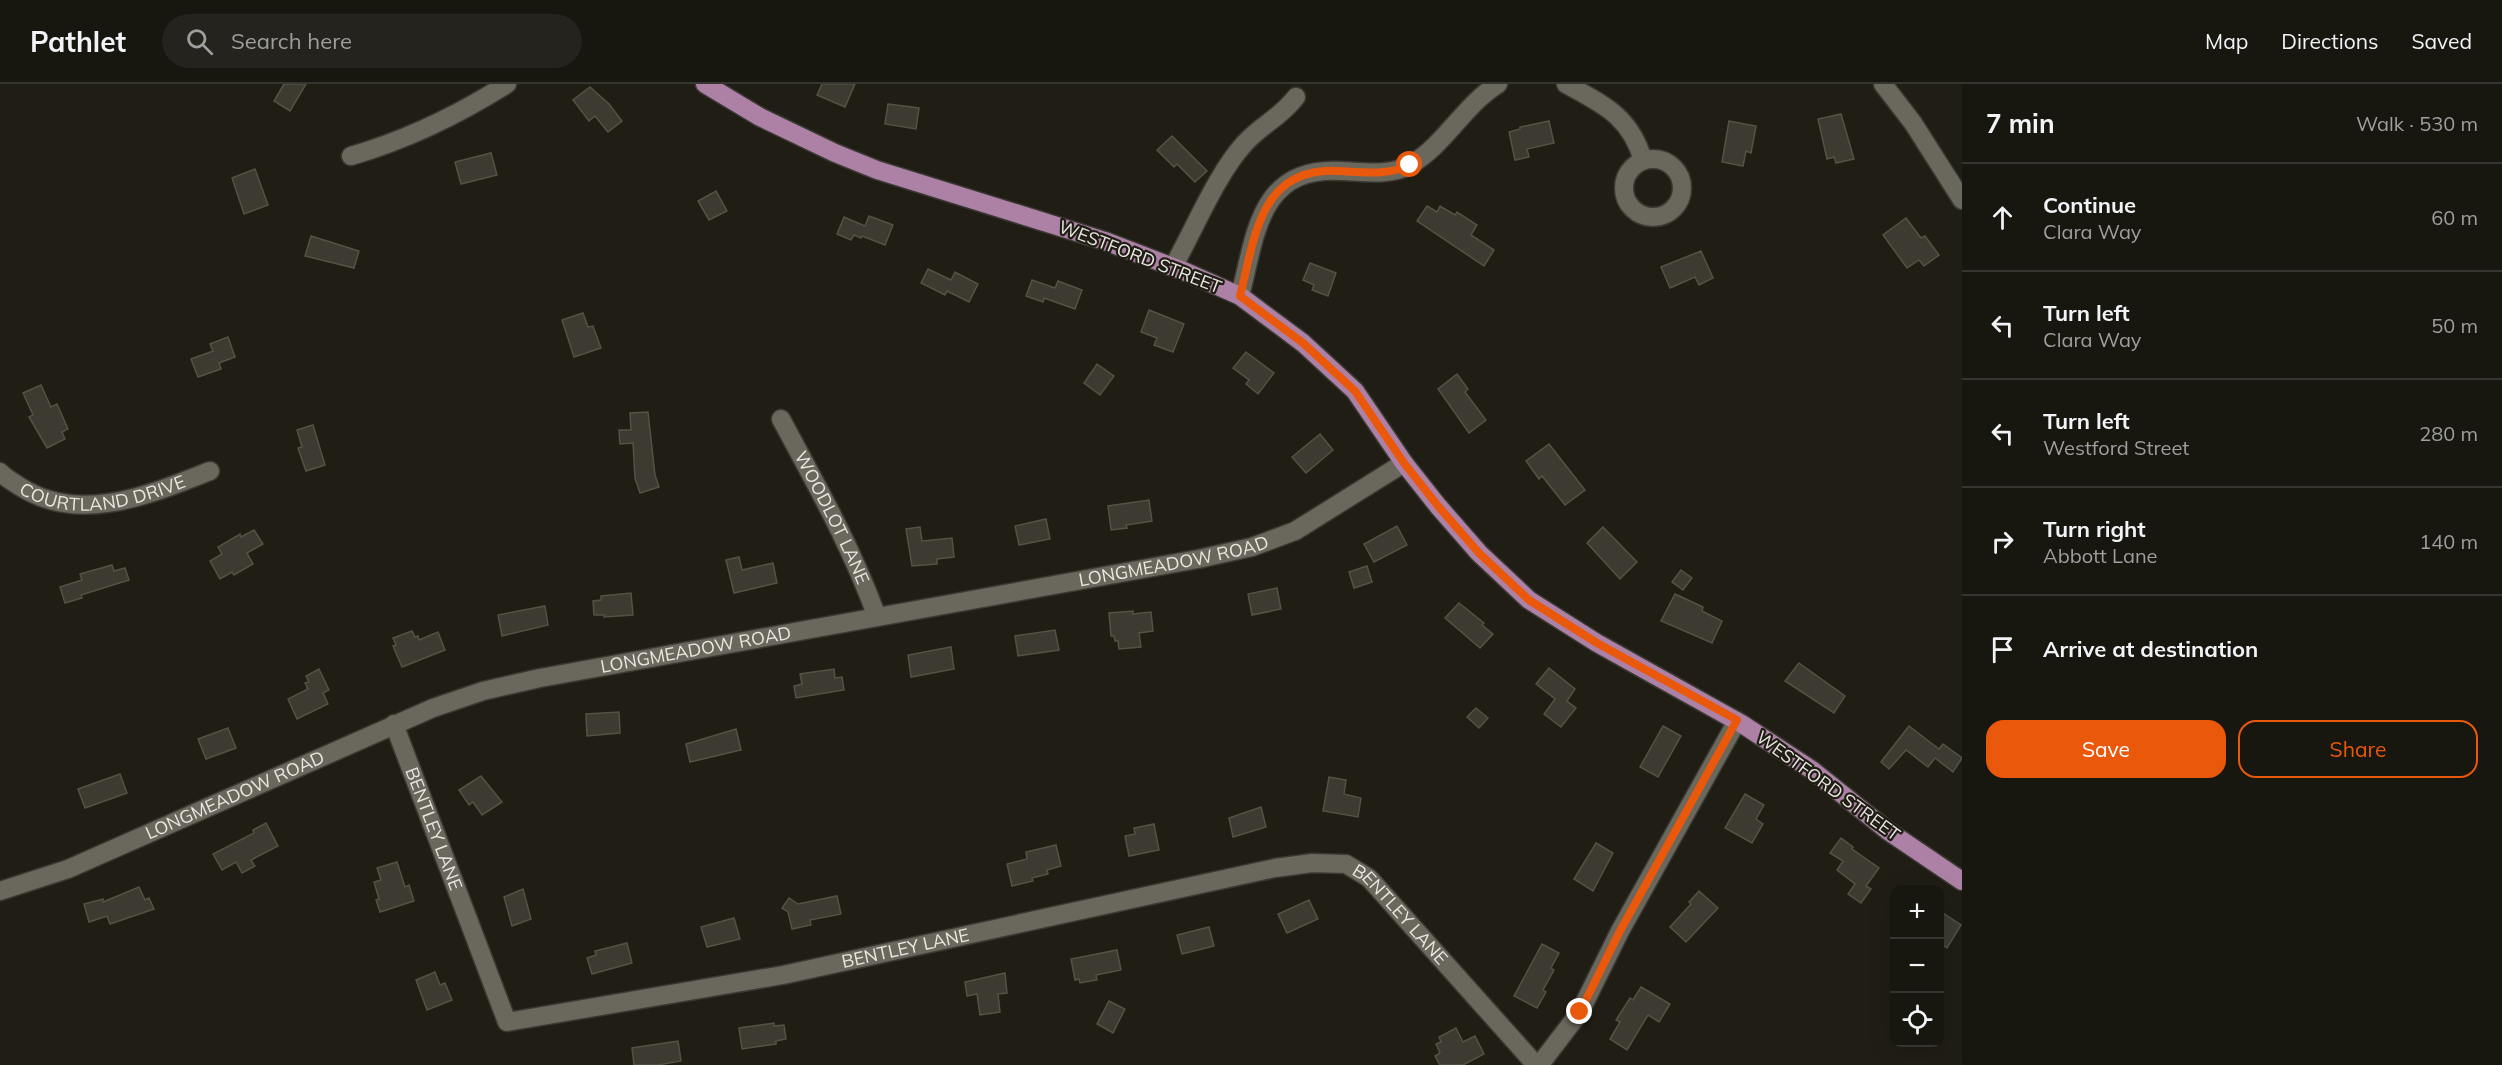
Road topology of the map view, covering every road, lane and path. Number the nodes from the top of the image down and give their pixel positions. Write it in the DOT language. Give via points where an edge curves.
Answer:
graph roads {
  1 [pos="507,84"];
  2 [pos="705,84"];
  3 [pos="1498,84"];
  4 [pos="1566,84"];
  5 [pos="1883,84"];
  6 [pos="1296,97"];
  7 [pos="351,156"];
  8 [pos="1643,160"];
  9 [pos="1962,200"];
  10 [pos="1173,267"];
  11 [pos="1240,296"];
  12 [pos="781,419"];
  13 [pos="1404,463"];
  14 [pos="210,471"];
  15 [pos="0,472"];
  16 [pos="876,617"];
  17 [pos="1737,720"];
  18 [pos="394,724"];
  19 [pos="1962,881"];
  20 [pos="0,891"];
  21 [pos="1536,1065"];
  1 -- 7 [label="street" via="390,145"];
  2 -- 10 [label="main road, WESTFORD STREET" via="785,130 877,170 1055,223"];
  3 -- 11 [label="street" via="1410,165 1375,173 1320,171 1304,175 1278,191 1261,217"];
  4 -- 8 [label="street" via="1623,120 1635,137"];
  5 -- 9 [label="street"];
  6 -- 10 [label="street" via="1284,112 1244,144 1213,190"];
  10 -- 11 [label="main road, WESTFORD STREET"];
  11 -- 13 [label="main road, WESTFORD STREET" via="1303,343 1355,391"];
  12 -- 16 [label="street, WOODLOT LANE" via="838,528"];
  13 -- 16 [label="street, LONGMEADOW ROAD" via="1294,531 1252,547"];
  13 -- 17 [label="main road, WESTFORD STREET" via="1479,553 1529,600 1597,643"];
  14 -- 15 [label="street, COURTLAND DRIVE" via="105,505 70,505 37,498"];
  16 -- 18 [label="street, LONGMEADOW ROAD" via="540,678 483,691"];
  17 -- 19 [label="main road, WESTFORD STREET"];
  17 -- 21 [label="street" via="1620,931 1580,1012"];
  18 -- 20 [label="street, LONGMEADOW ROAD" via="68,869"];
  18 -- 21 [label="street, BENTLEY LANE" via="507,1022 783,975 1275,868 1323,863 1346,864 1369,878"];
}
